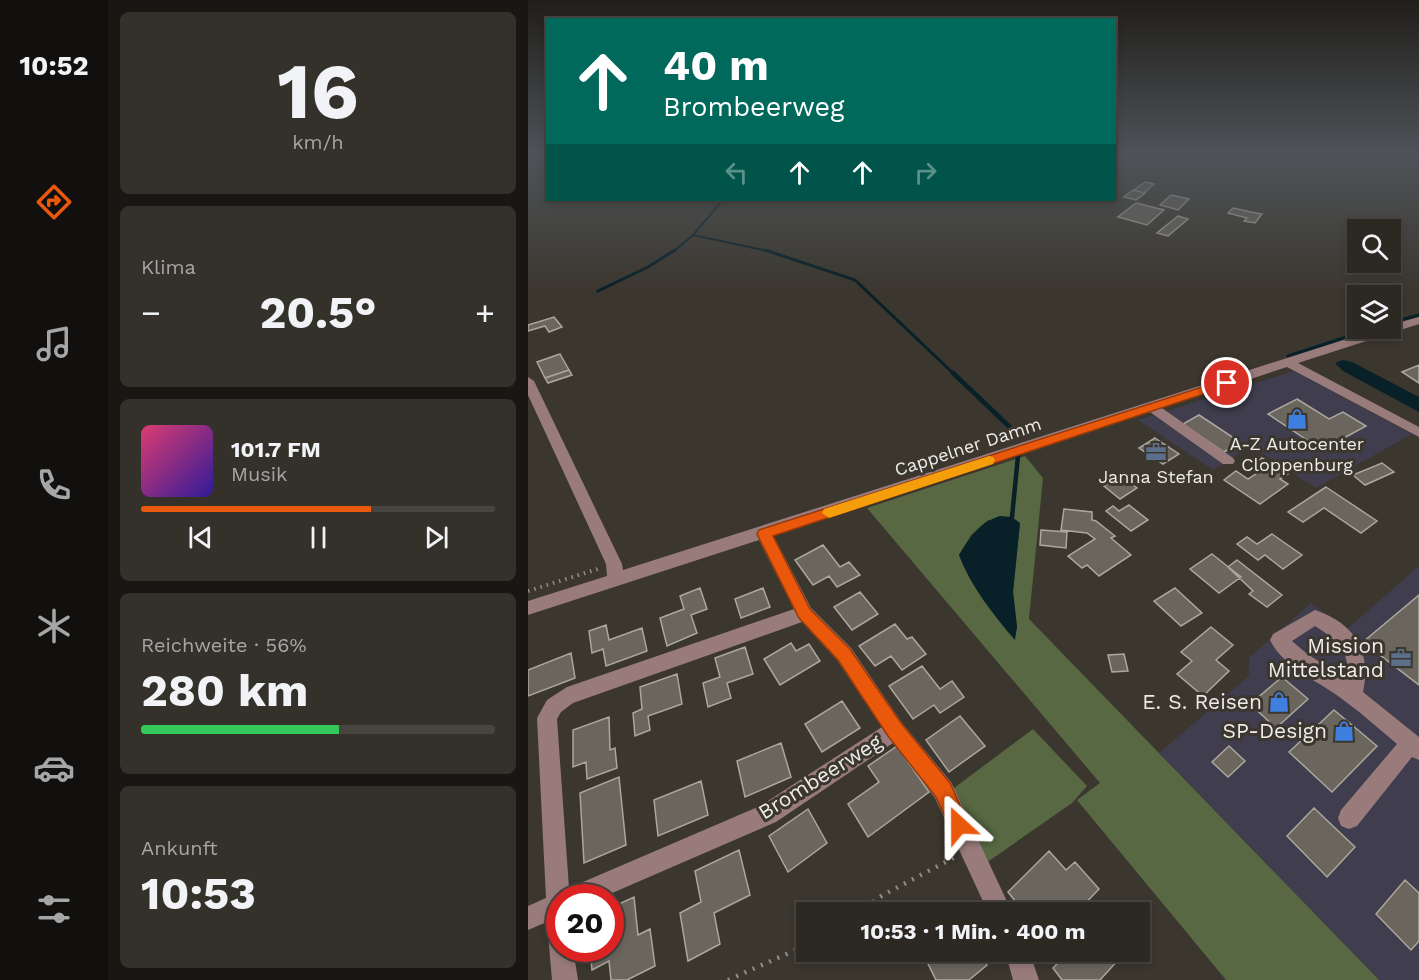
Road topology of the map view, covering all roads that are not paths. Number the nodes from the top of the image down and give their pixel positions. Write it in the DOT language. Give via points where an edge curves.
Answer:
graph roads {
  1 [pos="1419,320"];
  2 [pos="1404,325"];
  3 [pos="1419,333"];
  4 [pos="1289,363"];
  5 [pos="528,381"];
  6 [pos="1152,407"];
  7 [pos="1419,433"];
  8 [pos="1228,460"];
  9 [pos="764,534"];
  10 [pos="616,580"];
  11 [pos="528,608"];
  12 [pos="805,613"];
  13 [pos="1353,695"];
  14 [pos="895,730"];
  15 [pos="1415,747"];
  16 [pos="1349,818"];
  17 [pos="562,884"];
  18 [pos="606,884"];
  19 [pos="995,902"];
  20 [pos="546,910"];
  21 [pos="528,918"];
  22 [pos="563,962"];
  23 [pos="1020,962"];
  24 [pos="565,980"];
  25 [pos="1026,980"];
  1 -- 2 [label="street, Cappelner Damm"];
  2 -- 3 [label="street"];
  2 -- 4 [label="street, Cappelner Damm"];
  4 -- 6 [label="street, Cappelner Damm"];
  4 -- 7 [label="street"];
  5 -- 10 [label="street" via="614,564"];
  6 -- 8 [label="street"];
  6 -- 9 [label="street, Cappelner Damm"];
  9 -- 10 [label="street, Cappelner Damm"];
  9 -- 12 [label="street, Brombeerweg"];
  10 -- 11 [label="street, Cappelner Damm"];
  12 -- 14 [label="street, Brombeerweg" via="844,654"];
  12 -- 17 [label="street" via="567,696 554,706 547,718"];
  13 -- 13 [label="street" via="1358,655 1340,633 1315,617 1279,640 1299,659"];
  13 -- 15 [label="street"];
  14 -- 18 [label="street, Brombeerweg" via="768,814"];
  14 -- 19 [label="street" via="943,790"];
  15 -- 16 [label="street"];
  20 -- 21 [label="street, Brombeerweg"];
  22 -- 24 [label="street"];
  23 -- 25 [label="street"];
}
